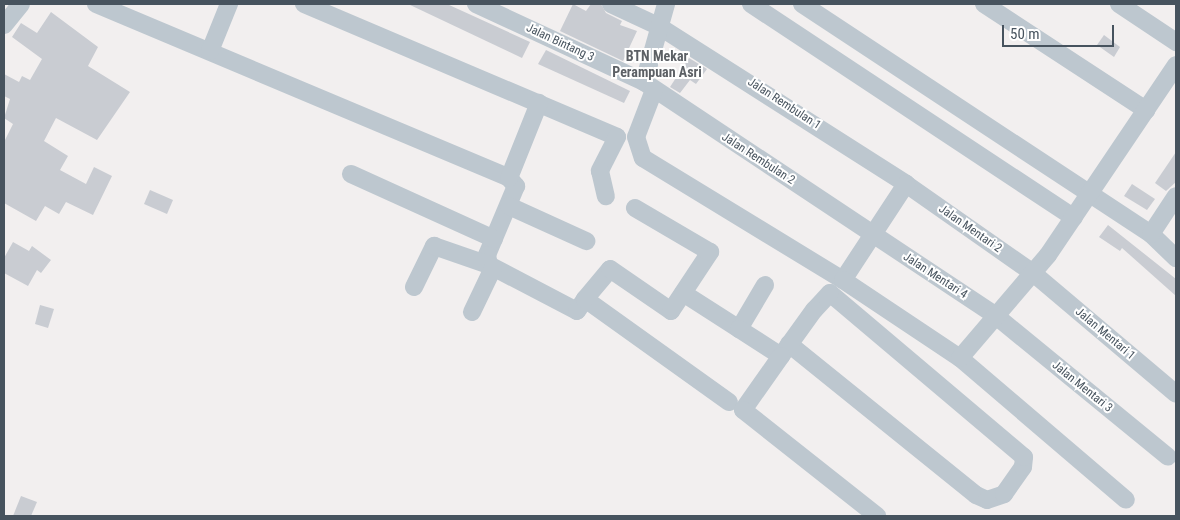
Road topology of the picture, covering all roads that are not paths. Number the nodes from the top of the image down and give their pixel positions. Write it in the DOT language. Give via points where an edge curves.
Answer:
graph roads {
  1 [pos="21,4"];
  2 [pos="96,4"];
  3 [pos="229,4"];
  4 [pos="304,4"];
  5 [pos="476,4"];
  6 [pos="611,4"];
  7 [pos="666,4"];
  8 [pos="751,4"];
  9 [pos="802,4"];
  10 [pos="1120,4"];
  11 [pos="990,5"];
  12 [pos="4,25"];
  13 [pos="660,27"];
  14 [pos="1176,42"];
  15 [pos="210,51"];
  16 [pos="1176,65"];
  17 [pos="649,86"];
  18 [pos="539,103"];
  19 [pos="1146,110"];
  20 [pos="351,174"];
  21 [pos="509,178"];
  22 [pos="906,184"];
  23 [pos="1090,194"];
  24 [pos="606,196"];
  25 [pos="1176,196"];
  26 [pos="509,206"];
  27 [pos="635,208"];
  28 [pos="1074,218"];
  29 [pos="1151,234"];
  30 [pos="873,235"];
  31 [pos="494,239"];
  32 [pos="586,241"];
  33 [pos="1176,258"];
  34 [pos="491,267"];
  35 [pos="1033,273"];
  36 [pos="843,280"];
  37 [pos="765,286"];
  38 [pos="414,287"];
  39 [pos="683,293"];
  40 [pos="585,299"];
  41 [pos="472,312"];
  42 [pos="996,316"];
  43 [pos="739,328"];
  44 [pos="785,350"];
  45 [pos="960,358"];
  46 [pos="1176,394"];
  47 [pos="729,402"];
  48 [pos="1168,457"];
  49 [pos="1126,500"];
  50 [pos="877,516"];
  1 -- 12 [label="street"];
  2 -- 15 [label="street"];
  3 -- 15 [label="street"];
  4 -- 18 [label="street"];
  5 -- 17 [label="street, Jalan Bintang 3"];
  6 -- 13 [label="street, Jalan Rembulan 1"];
  7 -- 13 [label="street"];
  8 -- 28 [label="street"];
  9 -- 23 [label="street"];
  10 -- 14 [label="street"];
  11 -- 19 [label="street"];
  13 -- 17 [label="street"];
  13 -- 22 [label="street, Jalan Rembulan 1"];
  15 -- 21 [label="street"];
  16 -- 19 [label="street"];
  17 -- 30 [label="street, Jalan Rembulan 2"];
  17 -- 36 [label="street" via="636,137 643,158"];
  18 -- 21 [label="street"];
  18 -- 24 [label="street" via="617,137 600,171"];
  19 -- 23 [label="street"];
  20 -- 31 [label="street"];
  21 -- 26 [label="street" via="516,186"];
  22 -- 30 [label="street"];
  22 -- 35 [label="street, Jalan Mentari 2"];
  23 -- 28 [label="street"];
  23 -- 29 [label="street"];
  25 -- 29 [label="street"];
  26 -- 31 [label="street"];
  26 -- 32 [label="street"];
  27 -- 39 [label="street" via="710,252"];
  28 -- 35 [label="street"];
  29 -- 33 [label="street"];
  30 -- 36 [label="street"];
  30 -- 42 [label="street, Jalan Mentari 4"];
  31 -- 34 [label="street" via="486,260"];
  34 -- 38 [label="street" via="434,246"];
  34 -- 40 [label="street" via="576,311"];
  34 -- 41 [label="street"];
  35 -- 42 [label="street"];
  35 -- 46 [label="street, Jalan Mentari 1"];
  36 -- 45 [label="street"];
  37 -- 43 [label="street"];
  39 -- 40 [label="street" via="671,311 610,269"];
  39 -- 43 [label="street"];
  40 -- 47 [label="street"];
  42 -- 45 [label="street"];
  42 -- 48 [label="street, Jalan Mentari 3"];
  43 -- 44 [label="street"];
  44 -- 44 [label="street" via="976,495 987,500 1004,494 1023,467 1022,454 837,296 824,297"];
  44 -- 50 [label="street" via="742,410 744,416"];
  45 -- 49 [label="street"];
}
